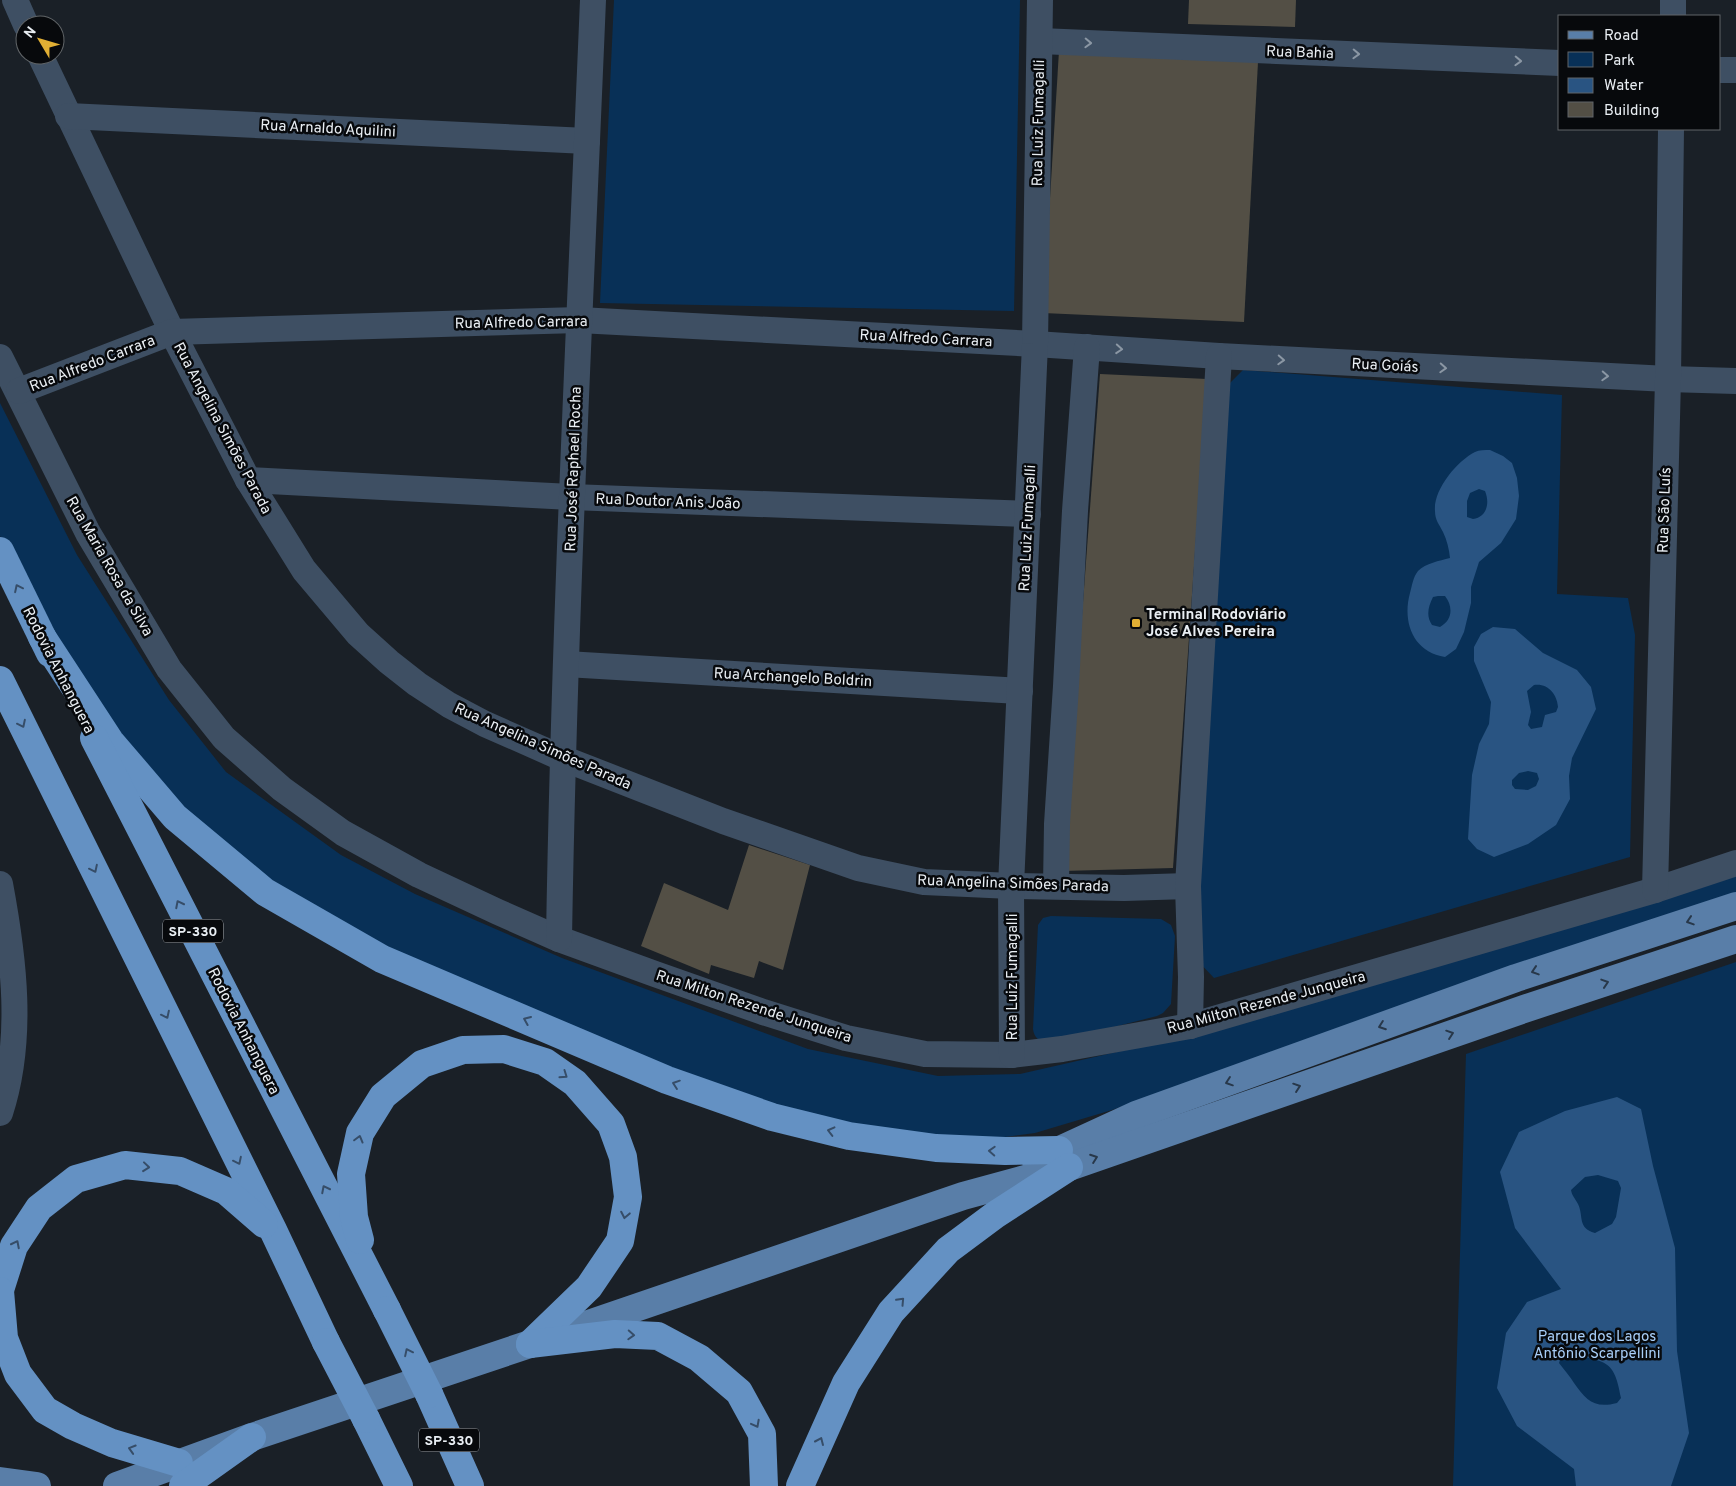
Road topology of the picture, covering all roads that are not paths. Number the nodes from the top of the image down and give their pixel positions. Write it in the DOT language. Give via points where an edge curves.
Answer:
graph roads {
  1 [pos="15,0"];
  2 [pos="593,0"];
  3 [pos="1040,0"];
  4 [pos="1673,0"];
  5 [pos="22,15"];
  6 [pos="1673,15"];
  7 [pos="1040,41"];
  8 [pos="1558,63"];
  9 [pos="45,65"];
  10 [pos="1721,70"];
  11 [pos="1736,70"];
  12 [pos="68,116"];
  13 [pos="1671,130"];
  14 [pos="587,141"];
  15 [pos="579,320"];
  16 [pos="172,332"];
  17 [pos="1035,344"];
  18 [pos="1087,347"];
  19 [pos="0,356"];
  20 [pos="1219,356"];
  21 [pos="1668,379"];
  22 [pos="1736,380"];
  23 [pos="18,391"];
  24 [pos="248,480"];
  25 [pos="571,497"];
  26 [pos="1028,514"];
  27 [pos="0,551"];
  28 [pos="42,636"];
  29 [pos="566,664"];
  30 [pos="0,680"];
  31 [pos="1020,691"];
  32 [pos="224,738"];
  33 [pos="562,758"];
  34 [pos="1736,863"];
  35 [pos="0,884"];
  36 [pos="1011,886"];
  37 [pos="1056,886"];
  38 [pos="1188,886"];
  39 [pos="1655,890"];
  40 [pos="1736,906"];
  41 [pos="559,939"];
  42 [pos="1736,939"];
  43 [pos="1190,1026"];
  44 [pos="1012,1055"];
  45 [pos="0,1113"];
  46 [pos="1064,1158"];
  47 [pos="272,1230"];
  48 [pos="368,1273"];
  49 [pos="0,1291"];
  50 [pos="530,1344"];
  51 [pos="252,1436"];
  52 [pos="181,1475"];
  53 [pos="0,1481"];
  54 [pos="397,1482"];
  55 [pos="37,1486"];
  56 [pos="116,1486"];
  57 [pos="470,1486"];
  58 [pos="764,1486"];
  59 [pos="800,1486"];
  1 -- 5 [label="street"];
  2 -- 14 [label="street, Rua José Raphael Rocha"];
  3 -- 7 [label="street, Rua Luiz Fumagalli"];
  4 -- 6 [label="street"];
  7 -- 8 [label="street, Rua Bahia, one-way"];
  7 -- 17 [label="street, Rua Luiz Fumagalli"];
  9 -- 12 [label="street, Rua Angelina Simões Parada"];
  10 -- 11 [label="street"];
  12 -- 14 [label="street, Rua Arnaldo Aquilini"];
  12 -- 16 [label="street, Rua Angelina Simões Parada"];
  13 -- 21 [label="street, Rua São Luís"];
  14 -- 15 [label="street, Rua José Raphael Rocha"];
  15 -- 16 [label="street, Rua Alfredo Carrara"];
  15 -- 17 [label="street, Rua Alfredo Carrara"];
  15 -- 25 [label="street, Rua José Raphael Rocha"];
  16 -- 23 [label="street, Rua Alfredo Carrara"];
  16 -- 24 [label="street, Rua Angelina Simões Parada"];
  17 -- 18 [label="street, Rua Goiás"];
  17 -- 26 [label="street, Rua Luiz Fumagalli"];
  18 -- 20 [label="street, Rua Goiás, one-way"];
  18 -- 37 [label="street" via="1057,824"];
  19 -- 23 [label="street, Rua Maria Rosa da Silva"];
  20 -- 21 [label="street, Rua Goiás, one-way"];
  20 -- 38 [label="street"];
  21 -- 22 [label="street, Rua Goiás"];
  21 -- 39 [label="street, Rua São Luís"];
  23 -- 32 [label="street, Rua Maria Rosa da Silva" via="88,533 169,669"];
  24 -- 25 [label="street, Rua Doutor Anis João"];
  24 -- 33 [label="street, Rua Angelina Simões Parada" via="304,570 358,634 389,662 448,704"];
  25 -- 26 [label="street, Rua Doutor Anis João"];
  25 -- 29 [label="street, Rua José Raphael Rocha"];
  26 -- 31 [label="street, Rua Luiz Fumagalli"];
  28 -- 27 [label="highway, Rodovia Anhanguera / SP-330, one-way"];
  46 -- 28 [label="highway, one-way" via="936,1148 849,1136 772,1117 667,1080 382,959 265,892 175,816 110,741"];
  48 -- 28 [label="highway, Rodovia Anhanguera / SP-330, one-way"];
  29 -- 31 [label="street, Rua Archangelo Boldrin"];
  29 -- 33 [label="street, Rua José Raphael Rocha"];
  30 -- 47 [label="highway, one-way"];
  31 -- 36 [label="street, Rua Luiz Fumagalli"];
  32 -- 41 [label="street, Rua Milton Rezende Junqueira" via="282,789 343,833 419,875"];
  33 -- 36 [label="street, Rua Angelina Simões Parada" via="723,821 858,868 924,882"];
  33 -- 41 [label="street, Rua José Raphael Rocha"];
  34 -- 39 [label="street, Rua Milton Rezende Junqueira"];
  35 -- 45 [label="street" via="9,932 14,992 14,1045"];
  36 -- 37 [label="street, Rua Angelina Simões Parada"];
  36 -- 44 [label="street, Rua Luiz Fumagalli"];
  37 -- 38 [label="street, Rua Angelina Simões Parada"];
  38 -- 43 [label="street"];
  39 -- 43 [label="street, Rua Milton Rezende Junqueira"];
  40 -- 46 [label="main road, one-way" via="1507,981 1136,1115"];
  41 -- 44 [label="street, Rua Milton Rezende Junqueira" via="846,1038 925,1054"];
  46 -- 42 [label="main road, one-way"];
  43 -- 44 [label="street, Rua Milton Rezende Junqueira"];
  46 -- 50 [label="main road" via="963,1196"];
  59 -- 46 [label="highway, one-way" via="846,1383 891,1312 948,1250"];
  49 -- 47 [label="highway, one-way" via="14,1246 39,1208 76,1179 125,1165 180,1171 226,1191"];
  47 -- 54 [label="highway, bridge"];
  48 -- 50 [label="highway, one-way" via="354,1217 352,1174 360,1133 383,1096 422,1064 463,1050 504,1049 545,1062 575,1083 611,1124 623,1157 628,1197 620,1241 589,1288"];
  57 -- 48 [label="highway, Rodovia Anhanguera / SP-330, one-way, bridge" via="429,1394"];
  52 -- 49 [label="highway, one-way" via="45,1410 18,1374 4,1338"];
  50 -- 51 [label="main road"];
  50 -- 58 [label="highway, one-way" via="615,1334 658,1336 699,1358 739,1392 762,1434"];
  51 -- 52 [label="highway"];
  52 -- 56 [label="main road"];
  53 -- 55 [label="main road"];
}
